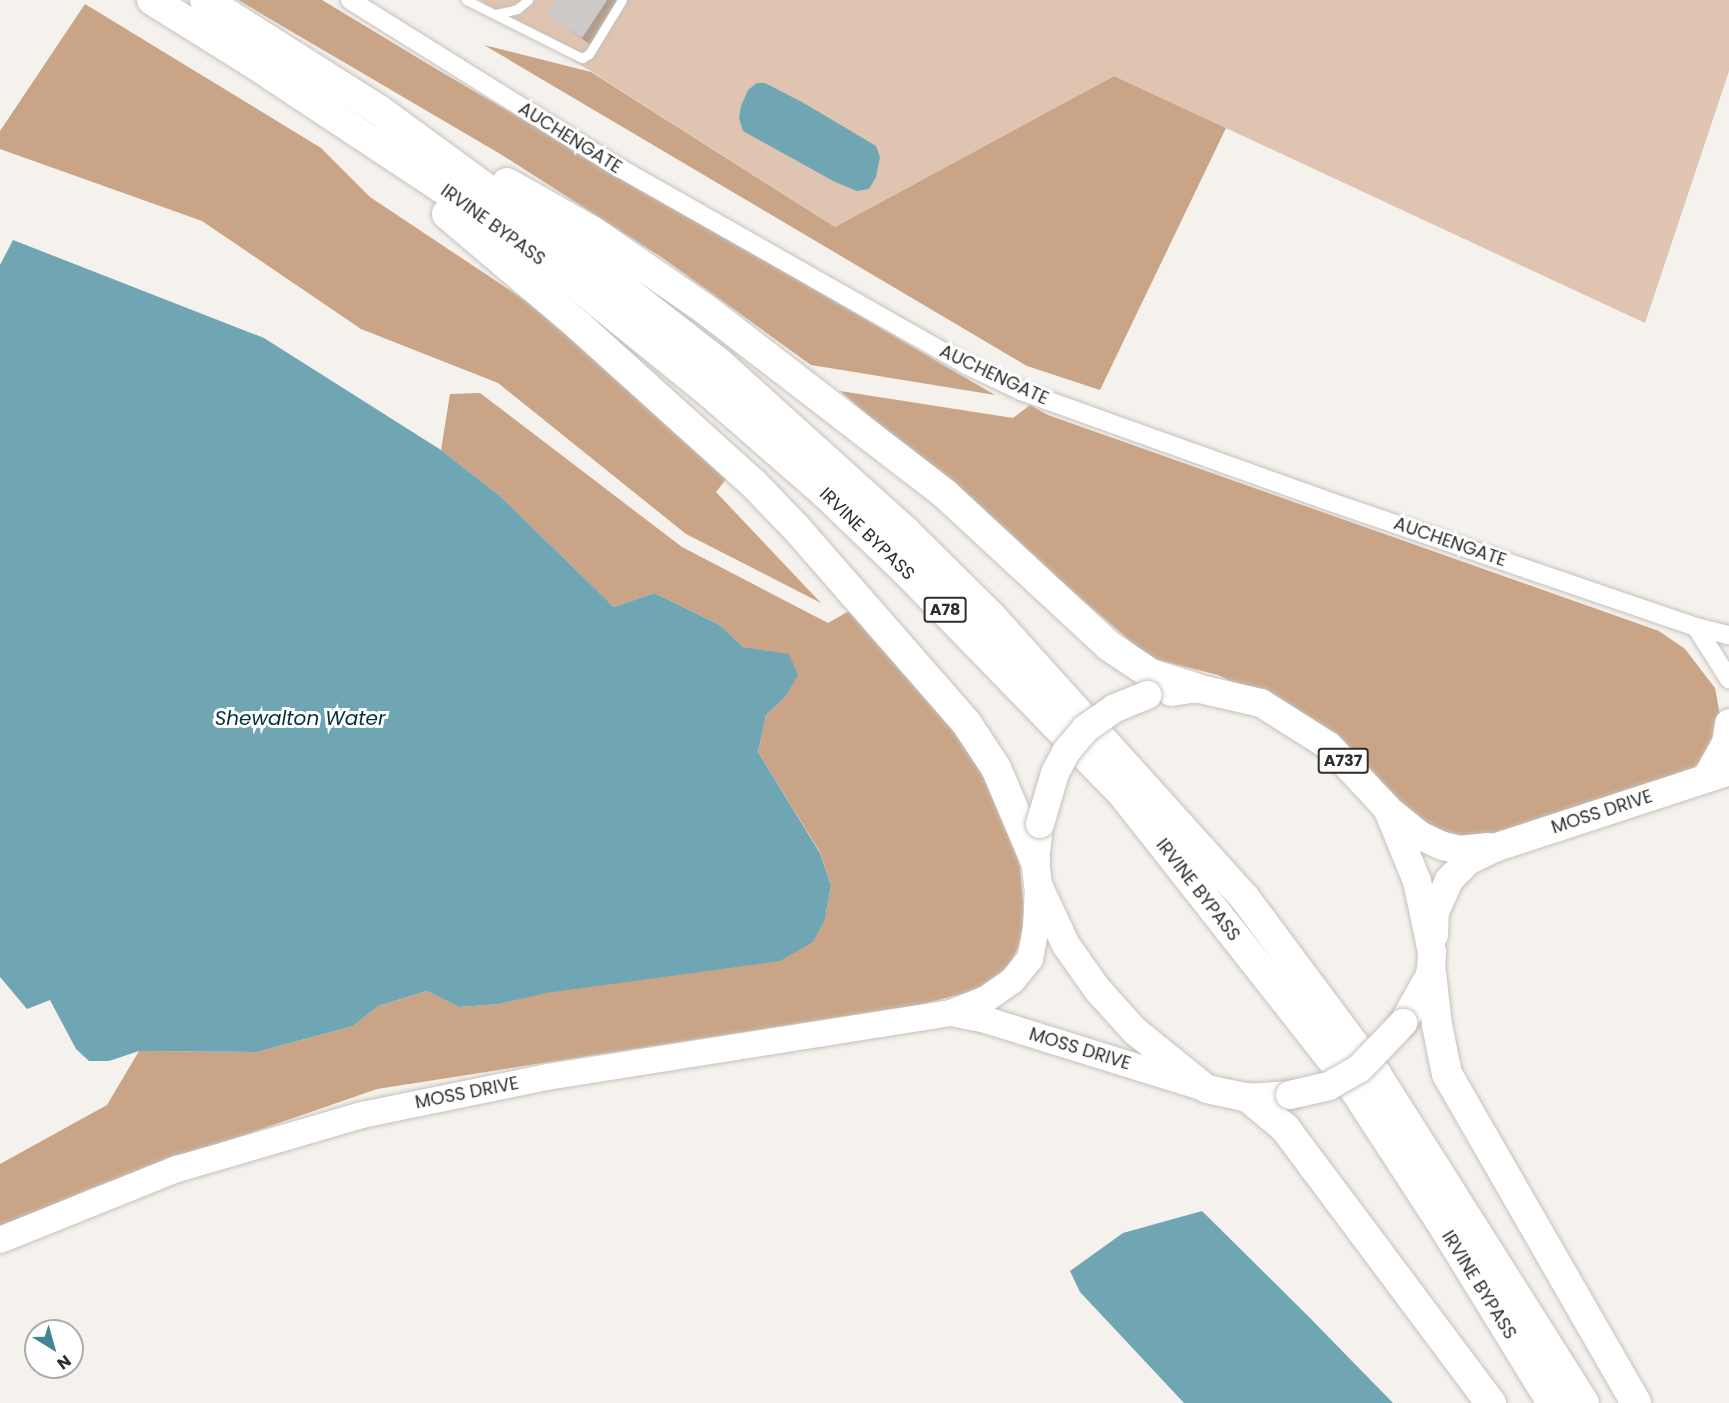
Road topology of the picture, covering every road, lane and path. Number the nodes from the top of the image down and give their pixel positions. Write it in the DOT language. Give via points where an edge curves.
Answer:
graph roads {
  1 [pos="152,0"];
  2 [pos="205,0"];
  3 [pos="350,0"];
  4 [pos="466,0"];
  5 [pos="528,0"];
  6 [pos="622,0"];
  7 [pos="496,14"];
  8 [pos="250,61"];
  9 [pos="379,110"];
  10 [pos="1695,627"];
  11 [pos="1729,635"];
  12 [pos="1729,679"];
  13 [pos="1196,688"];
  14 [pos="1729,723"];
  15 [pos="1718,774"];
  16 [pos="1387,808"];
  17 [pos="1497,847"];
  18 [pos="1037,872"];
  19 [pos="1432,963"];
  20 [pos="951,1013"];
  21 [pos="1207,1089"];
  22 [pos="1249,1098"];
  23 [pos="0,1240"];
  24 [pos="1491,1403"];
  25 [pos="1552,1403"];
  26 [pos="1584,1403"];
  27 [pos="1636,1403"];
  1 -- 8 [label="highway, IRVINE BYPASS / A78"];
  2 -- 9 [label="highway, IRVINE BYPASS / A78"];
  3 -- 10 [label="street, AUCHENGATE" via="611,163 966,365 1020,391"];
  4 -- 7 [label="lane"];
  5 -- 7 [label="lane" via="518,9"];
  6 -- 7 [label="lane" via="589,54 582,58"];
  8 -- 18 [label="highway" via="517,272 753,483 967,724 996,768"];
  8 -- 25 [label="highway, IRVINE BYPASS / A78" via="460,200 592,297 826,494 978,643 1122,793 1352,1084"];
  9 -- 13 [label="highway" via="592,231 705,309 945,494 1109,646 1151,674"];
  9 -- 26 [label="highway, IRVINE BYPASS / A78" via="720,364 905,531 989,614 1251,906 1376,1074"];
  10 -- 11 [label="street, AUCHENGATE"];
  10 -- 12 [label="street"];
  13 -- 16 [label="main road, A737" via="1261,703 1297,724 1329,746"];
  13 -- 18 [label="main road, A737, bridge" via="1147,695 1115,708 1085,729 1066,752 1056,773 1040,824"];
  14 -- 15 [label="main road, MOSS DRIVE / A737"];
  15 -- 17 [label="main road, MOSS DRIVE / A737"];
  16 -- 17 [label="main road, MOSS DRIVE / A737" via="1419,835 1443,846 1460,850"];
  16 -- 19 [label="main road, A737" via="1417,881"];
  17 -- 19 [label="main road, MOSS DRIVE / A737" via="1468,861 1449,880 1435,912"];
  18 -- 20 [label="main road, MOSS DRIVE" via="1036,928 1030,959 1012,981 986,999"];
  18 -- 21 [label="main road, A737" via="1066,945 1096,990 1135,1031"];
  19 -- 22 [label="main road, A737, bridge" via="1403,1023 1359,1069 1329,1086 1290,1095"];
  19 -- 27 [label="highway" via="1437,1025 1447,1074"];
  20 -- 21 [label="main road, MOSS DRIVE" via="986,1020"];
  20 -- 23 [label="main road, MOSS DRIVE" via="547,1077 362,1115 177,1169"];
  21 -- 22 [label="main road, A737"];
  22 -- 24 [label="highway" via="1285,1128"];
}
